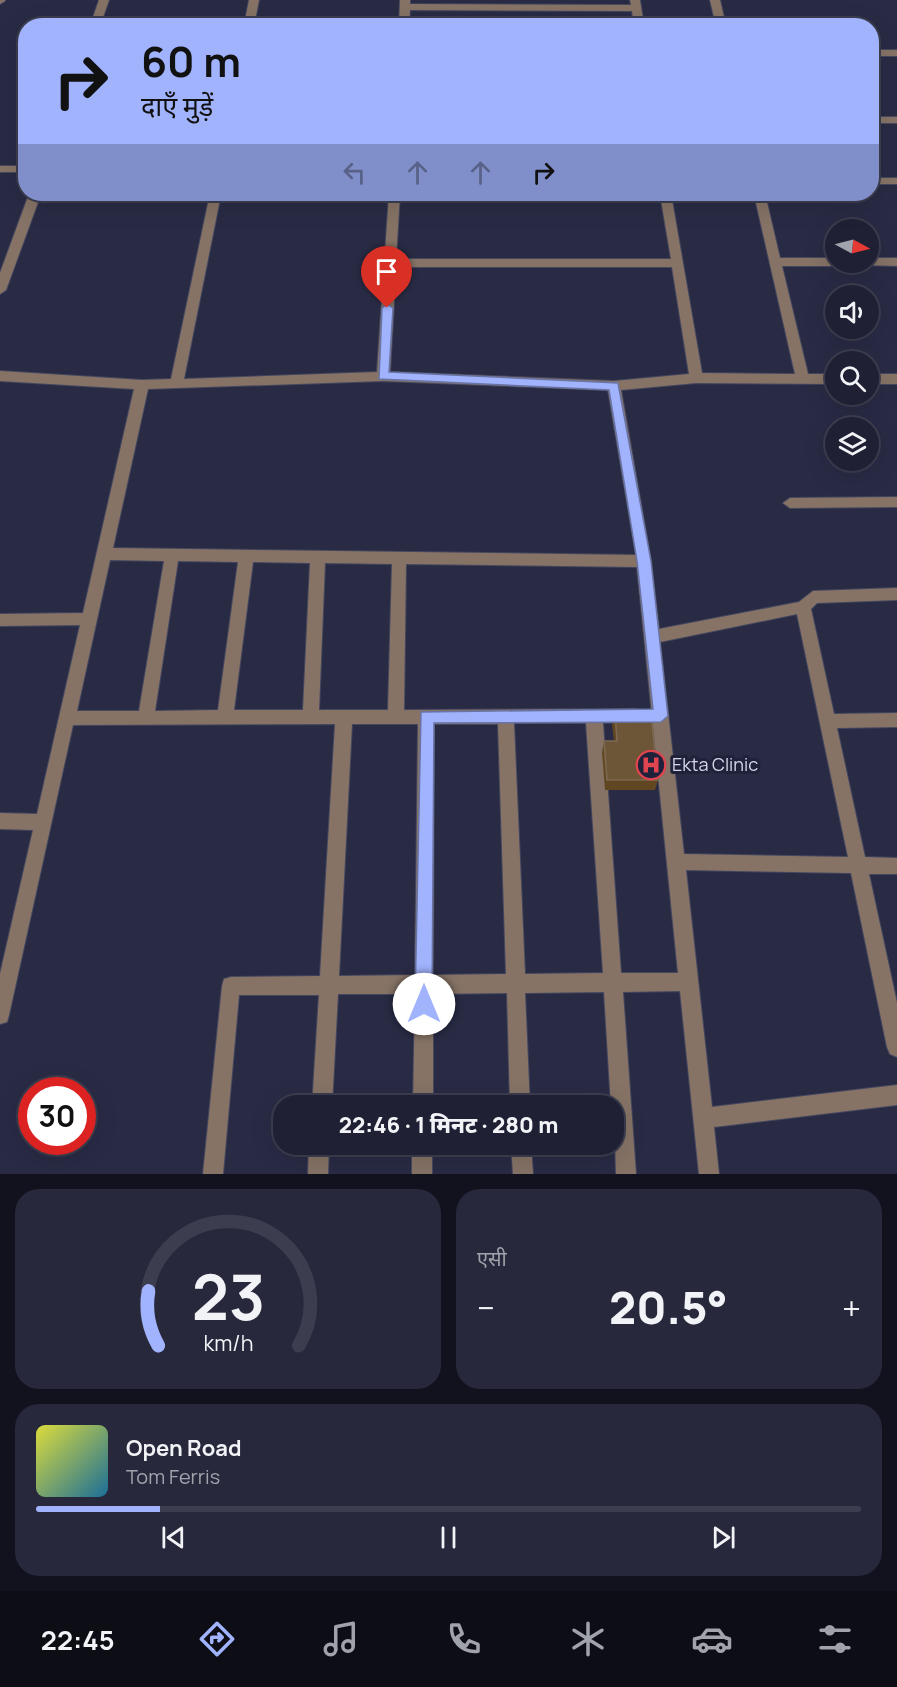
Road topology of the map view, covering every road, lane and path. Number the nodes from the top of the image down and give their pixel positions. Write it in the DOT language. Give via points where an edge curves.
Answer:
graph roads {
  1 [pos="104,0"];
  2 [pos="254,0"];
  3 [pos="715,0"];
  4 [pos="405,3"];
  5 [pos="636,4"];
  6 [pos="98,18"];
  7 [pos="251,18"];
  8 [pos="404,18"];
  9 [pos="719,18"];
  10 [pos="879,53"];
  11 [pos="897,53"];
  12 [pos="879,120"];
  13 [pos="897,120"];
  14 [pos="0,169"];
  15 [pos="18,169"];
  16 [pos="879,181"];
  17 [pos="897,181"];
  18 [pos="32,201"];
  19 [pos="214,201"];
  20 [pos="394,201"];
  21 [pos="667,201"];
  22 [pos="761,201"];
  23 [pos="6,256"];
  24 [pos="775,262"];
  25 [pos="825,262"];
  26 [pos="879,262"];
  27 [pos="897,262"];
  28 [pos="390,263"];
  29 [pos="677,263"];
  30 [pos="0,290"];
  31 [pos="0,376"];
  32 [pos="383,376"];
  33 [pos="696,378"];
  34 [pos="802,378"];
  35 [pos="825,379"];
  36 [pos="879,379"];
  37 [pos="897,379"];
  38 [pos="142,385"];
  39 [pos="176,385"];
  40 [pos="614,386"];
  41 [pos="897,502"];
  42 [pos="790,503"];
  43 [pos="104,554"];
  44 [pos="172,555"];
  45 [pos="246,556"];
  46 [pos="318,557"];
  47 [pos="399,558"];
  48 [pos="644,561"];
  49 [pos="897,594"];
  50 [pos="803,607"];
  51 [pos="89,619"];
  52 [pos="0,620"];
  53 [pos="651,637"];
  54 [pos="506,716"];
  55 [pos="594,716"];
  56 [pos="661,716"];
  57 [pos="225,717"];
  58 [pos="311,717"];
  59 [pos="344,717"];
  60 [pos="396,717"];
  61 [pos="426,717"];
  62 [pos="67,718"];
  63 [pos="146,718"];
  64 [pos="897,720"];
  65 [pos="828,721"];
  66 [pos="0,821"];
  67 [pos="43,822"];
  68 [pos="675,862"];
  69 [pos="858,866"];
  70 [pos="897,866"];
  71 [pos="613,982"];
  72 [pos="689,982"];
  73 [pos="516,983"];
  74 [pos="424,984"];
  75 [pos="328,985"];
  76 [pos="0,1015"];
  77 [pos="897,1047"];
  78 [pos="323,1095"];
  79 [pos="423,1095"];
  80 [pos="520,1095"];
  81 [pos="897,1095"];
  82 [pos="703,1118"];
  83 [pos="319,1155"];
  84 [pos="422,1155"];
  85 [pos="522,1155"];
  86 [pos="213,1174"];
  87 [pos="318,1174"];
  88 [pos="422,1174"];
  89 [pos="523,1174"];
  90 [pos="626,1174"];
  91 [pos="709,1174"];
  1 -- 6 [label="street"];
  2 -- 7 [label="street"];
  3 -- 9 [label="street"];
  4 -- 5 [label="street"];
  4 -- 8 [label="street"];
  10 -- 11 [label="street"];
  12 -- 13 [label="street"];
  14 -- 15 [label="street"];
  16 -- 17 [label="street"];
  18 -- 23 [label="street"];
  19 -- 39 [label="street"];
  20 -- 28 [label="street"];
  21 -- 29 [label="street"];
  22 -- 24 [label="street"];
  23 -- 30 [label="street"];
  24 -- 25 [label="street"];
  24 -- 34 [label="street"];
  26 -- 27 [label="street"];
  28 -- 29 [label="street"];
  28 -- 32 [label="street"];
  29 -- 33 [label="street"];
  31 -- 38 [label="street"];
  32 -- 39 [label="street"];
  32 -- 40 [label="street"];
  33 -- 34 [label="street"];
  33 -- 40 [label="street"];
  34 -- 35 [label="street"];
  36 -- 37 [label="street"];
  38 -- 39 [label="street"];
  38 -- 43 [label="street"];
  40 -- 48 [label="street"];
  41 -- 42 [label="street"];
  43 -- 44 [label="street"];
  43 -- 51 [label="street"];
  44 -- 45 [label="street"];
  44 -- 63 [label="street"];
  45 -- 46 [label="street"];
  45 -- 57 [label="street"];
  46 -- 47 [label="street"];
  46 -- 58 [label="street"];
  47 -- 48 [label="street"];
  47 -- 60 [label="street"];
  48 -- 53 [label="street"];
  49 -- 50 [label="street" via="813,597"];
  50 -- 53 [label="street"];
  50 -- 65 [label="street"];
  51 -- 52 [label="street"];
  51 -- 62 [label="street"];
  53 -- 56 [label="street"];
  54 -- 55 [label="street"];
  54 -- 61 [label="street"];
  54 -- 73 [label="street"];
  55 -- 56 [label="street"];
  55 -- 71 [label="street"];
  56 -- 68 [label="street"];
  57 -- 58 [label="street"];
  57 -- 63 [label="street"];
  58 -- 59 [label="street"];
  59 -- 60 [label="street"];
  59 -- 75 [label="street"];
  60 -- 61 [label="street"];
  61 -- 74 [label="street"];
  62 -- 63 [label="street"];
  62 -- 67 [label="street"];
  64 -- 65 [label="street"];
  65 -- 69 [label="street"];
  66 -- 67 [label="street"];
  67 -- 76 [label="street"];
  68 -- 69 [label="street"];
  68 -- 72 [label="street"];
  69 -- 70 [label="street"];
  69 -- 77 [label="street"];
  71 -- 72 [label="street"];
  71 -- 73 [label="street"];
  71 -- 90 [label="street"];
  72 -- 82 [label="street"];
  73 -- 74 [label="street"];
  73 -- 80 [label="street"];
  74 -- 75 [label="street"];
  74 -- 79 [label="street"];
  75 -- 78 [label="street"];
  75 -- 86 [label="street" via="231,986"];
  81 -- 82 [label="street"];
  82 -- 91 [label="street"];
  83 -- 87 [label="street"];
  84 -- 88 [label="street"];
  85 -- 89 [label="street"];
}
